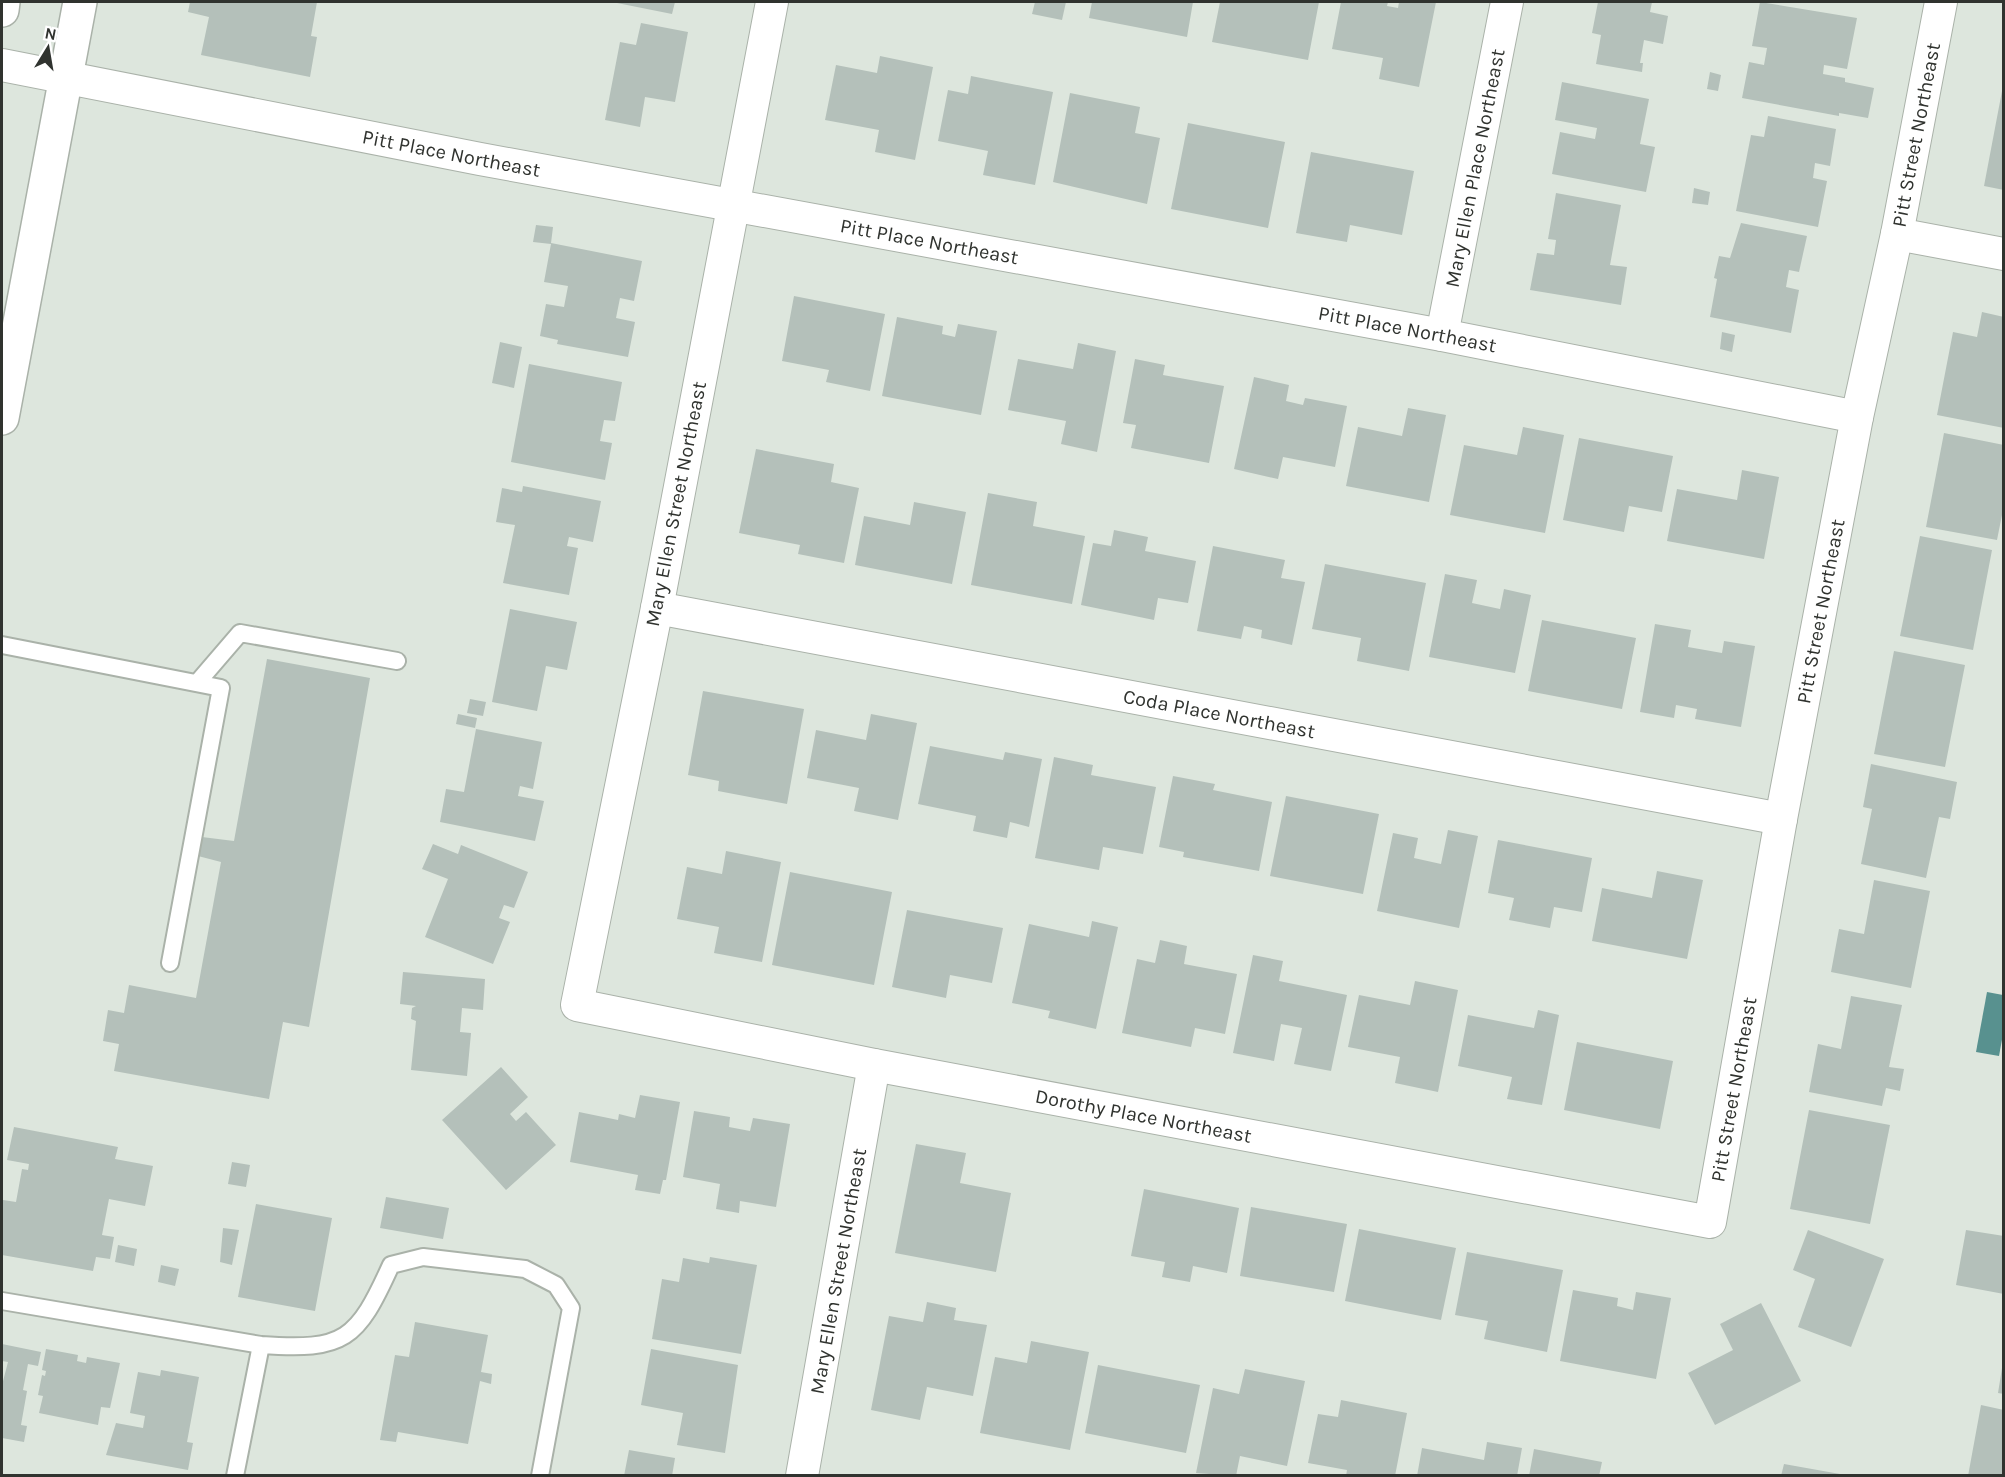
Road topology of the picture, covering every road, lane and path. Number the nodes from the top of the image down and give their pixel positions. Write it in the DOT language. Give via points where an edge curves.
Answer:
graph roads {
  1 [pos="3,2"];
  2 [pos="80,2"];
  3 [pos="772,2"];
  4 [pos="1507,2"];
  5 [pos="1941,2"];
  6 [pos="2,10"];
  7 [pos="2,65"];
  8 [pos="65,77"];
  9 [pos="733,206"];
  10 [pos="1897,234"];
  11 [pos="2004,254"];
  12 [pos="1442,335"];
  13 [pos="1857,417"];
  14 [pos="2,418"];
  15 [pos="657,608"];
  16 [pos="2,645"];
  17 [pos="397,661"];
  18 [pos="197,683"];
  19 [pos="1781,819"];
  20 [pos="170,963"];
  21 [pos="576,1005"];
  22 [pos="873,1065"];
  23 [pos="1710,1222"];
  24 [pos="2,1301"];
  25 [pos="261,1345"];
  26 [pos="235,1476"];
  27 [pos="540,1476"];
  28 [pos="802,1476"];
  1 -- 6 [label="main road"];
  2 -- 8 [label="main road"];
  3 -- 9 [label="street, Mary Ellen Street Northeast"];
  4 -- 12 [label="street, Mary Ellen Place Northeast"];
  5 -- 10 [label="street, Pitt Street Northeast"];
  7 -- 8 [label="street, Pitt Place Northeast"];
  8 -- 9 [label="street, Pitt Place Northeast"];
  8 -- 14 [label="main road"];
  9 -- 12 [label="street, Pitt Place Northeast"];
  9 -- 15 [label="street, Mary Ellen Street Northeast"];
  10 -- 11 [label="street"];
  10 -- 13 [label="street, Pitt Street Northeast"];
  12 -- 13 [label="street, Pitt Place Northeast"];
  13 -- 19 [label="street, Pitt Street Northeast"];
  15 -- 19 [label="street, Coda Place Northeast"];
  15 -- 21 [label="street, Mary Ellen Street Northeast"];
  16 -- 18 [label="lane"];
  17 -- 18 [label="lane" via="240,633"];
  18 -- 20 [label="lane" via="221,687"];
  19 -- 23 [label="street, Pitt Street Northeast"];
  21 -- 22 [label="street, Dorothy Place Northeast"];
  22 -- 23 [label="street, Dorothy Place Northeast"];
  22 -- 28 [label="street, Mary Ellen Street Northeast"];
  24 -- 25 [label="lane"];
  25 -- 26 [label="lane"];
  25 -- 27 [label="lane" via="301,1348 335,1342 361,1324 391,1265 423,1257 525,1269 556,1285 571,1308"];
}
